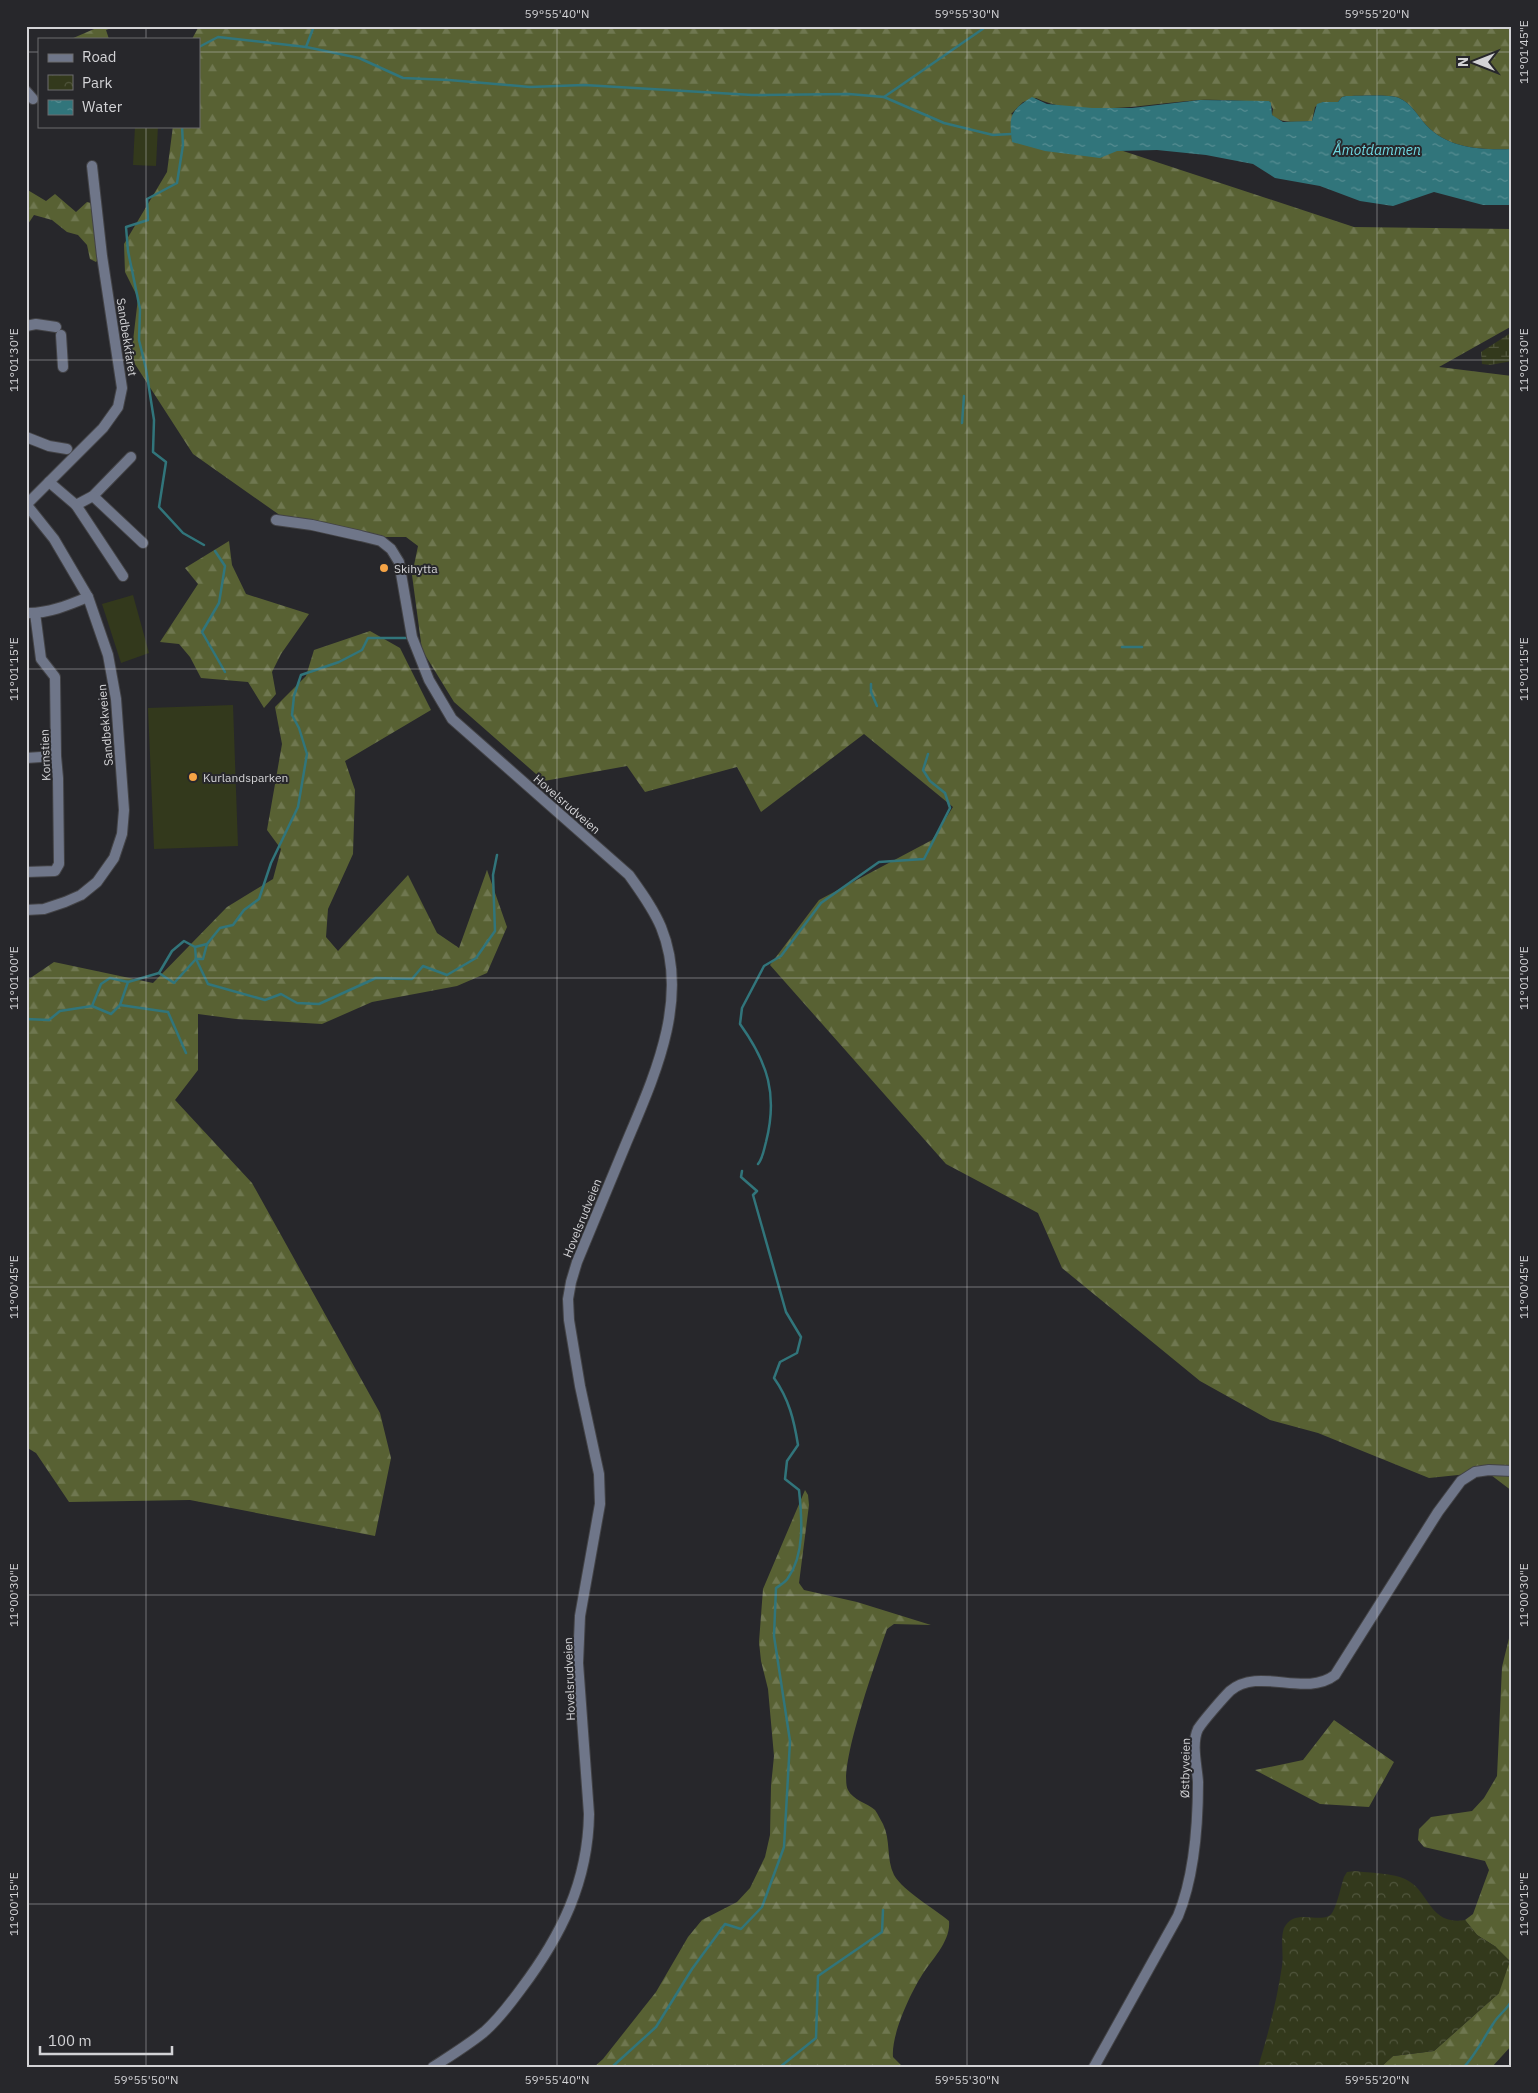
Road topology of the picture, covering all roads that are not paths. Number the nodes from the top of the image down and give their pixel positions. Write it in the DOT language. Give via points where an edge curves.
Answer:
graph roads {
  1 [pos="92,166"];
  2 [pos="26,326"];
  3 [pos="63,367"];
  4 [pos="26,437"];
  5 [pos="67,449"];
  6 [pos="131,457"];
  7 [pos="49,482"];
  8 [pos="93,496"];
  9 [pos="26,504"];
  10 [pos="76,505"];
  11 [pos="276,520"];
  12 [pos="143,542"];
  13 [pos="123,576"];
  14 [pos="88,597"];
  15 [pos="31,613"];
  16 [pos="56,756"];
  17 [pos="26,758"];
  18 [pos="26,872"];
  19 [pos="26,910"];
  20 [pos="1512,1471"];
  21 [pos="433,2067"];
  22 [pos="1094,2067"];
  1 -- 7 [label="street, Sandbekkfaret" via="121,376 121,398 113,417"];
  2 -- 3 [label="street" via="36,324 59,331"];
  4 -- 5 [label="street"];
  6 -- 8 [label="street"];
  7 -- 9 [label="street, Sandbekkfaret"];
  7 -- 10 [label="street"];
  8 -- 10 [label="street"];
  8 -- 12 [label="street"];
  9 -- 14 [label="street, Sandbekkveien" via="54,539"];
  10 -- 13 [label="street"];
  11 -- 21 [label="street, Hovelsrudveien" via="381,541 391,549 399,562 412,637 429,680 452,719 629,875 661,928 671,977 665,1045 577,1262 568,1299 573,1349 599,1474 600,1504 578,1642 589,1814 584,1865 567,1915 552,1946 524,1985 484,2032"];
  14 -- 15 [label="street"];
  14 -- 19 [label="street, Sandbekkveien" via="113,675 124,810 122,834 114,858 97,882 81,895 44,909"];
  15 -- 16 [label="street, Kornstien" via="41,659 54,677"];
  16 -- 17 [label="street"];
  16 -- 18 [label="street, Kornstien" via="59,864 55,871"];
  20 -- 22 [label="street, Østbyveien" via="1475,1472 1461,1481 1335,1675 1326,1682 1311,1684 1266,1681 1243,1684 1230,1691 1198,1729 1195,1741 1196,1816 1185,1899"];
}
